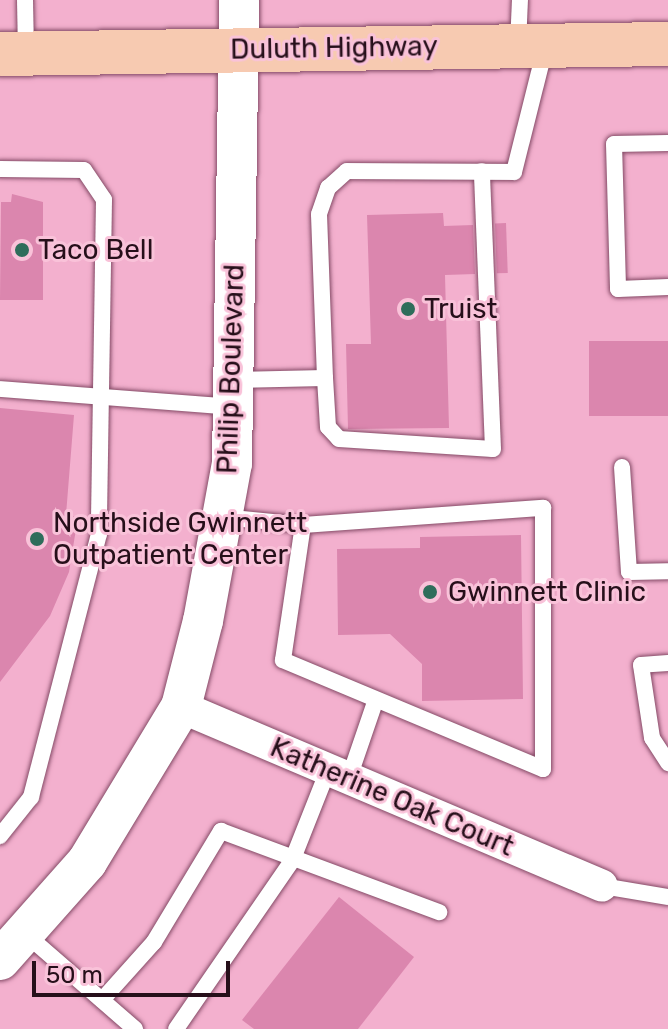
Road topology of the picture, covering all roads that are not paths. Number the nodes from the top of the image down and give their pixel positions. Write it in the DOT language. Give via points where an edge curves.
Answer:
graph roads {
  1 [pos="25,0"];
  2 [pos="239,0"];
  3 [pos="520,0"];
  4 [pos="668,44"];
  5 [pos="532,45"];
  6 [pos="238,50"];
  7 [pos="13,54"];
  8 [pos="668,143"];
  9 [pos="0,169"];
  10 [pos="482,171"];
  11 [pos="668,287"];
  12 [pos="325,378"];
  13 [pos="0,389"];
  14 [pos="232,394"];
  15 [pos="104,397"];
  16 [pos="622,467"];
  17 [pos="222,517"];
  18 [pos="303,525"];
  19 [pos="668,571"];
  20 [pos="668,663"];
  21 [pos="376,699"];
  22 [pos="181,707"];
  23 [pos="668,763"];
  24 [pos="339,774"];
  25 [pos="0,836"];
  26 [pos="292,861"];
  27 [pos="602,886"];
  28 [pos="668,897"];
  29 [pos="439,912"];
  30 [pos="14,948"];
  31 [pos="102,1000"];
  32 [pos="135,1029"];
  33 [pos="176,1029"];
  1 -- 7 [label="lane"];
  2 -- 6 [label="street, Philip Boulevard"];
  3 -- 5 [label="lane"];
  4 -- 5 [label="main road, Duluth Highway"];
  5 -- 6 [label="main road, Duluth Highway"];
  5 -- 10 [label="lane" via="514,172"];
  6 -- 7 [label="main road, Duluth Highway"];
  6 -- 14 [label="street, Philip Boulevard"];
  8 -- 11 [label="lane" via="614,144 618,289"];
  9 -- 15 [label="lane" via="84,170 99,183"];
  10 -- 12 [label="lane" via="347,171 328,188 319,214"];
  10 -- 12 [label="lane" via="493,449 339,439 328,427"];
  12 -- 14 [label="lane"];
  13 -- 15 [label="lane"];
  14 -- 15 [label="lane"];
  14 -- 17 [label="street, Philip Boulevard"];
  15 -- 25 [label="lane" via="99,534 31,797"];
  16 -- 19 [label="lane" via="629,572"];
  17 -- 18 [label="lane"];
  17 -- 22 [label="street, Philip Boulevard"];
  18 -- 21 [label="lane" via="283,660"];
  18 -- 21 [label="lane" via="543,508 543,769"];
  20 -- 23 [label="lane" via="641,665 652,738"];
  21 -- 24 [label="lane"];
  22 -- 24 [label="street, Katherine Oak Court"];
  22 -- 30 [label="street, Philip Boulevard" via="87,862"];
  24 -- 26 [label="lane"];
  24 -- 27 [label="street, Katherine Oak Court"];
  26 -- 29 [label="lane"];
  26 -- 31 [label="lane" via="221,831 154,942"];
  26 -- 33 [label="lane"];
  27 -- 28 [label="lane"];
  30 -- 31 [label="lane"];
  31 -- 32 [label="lane"];
}
